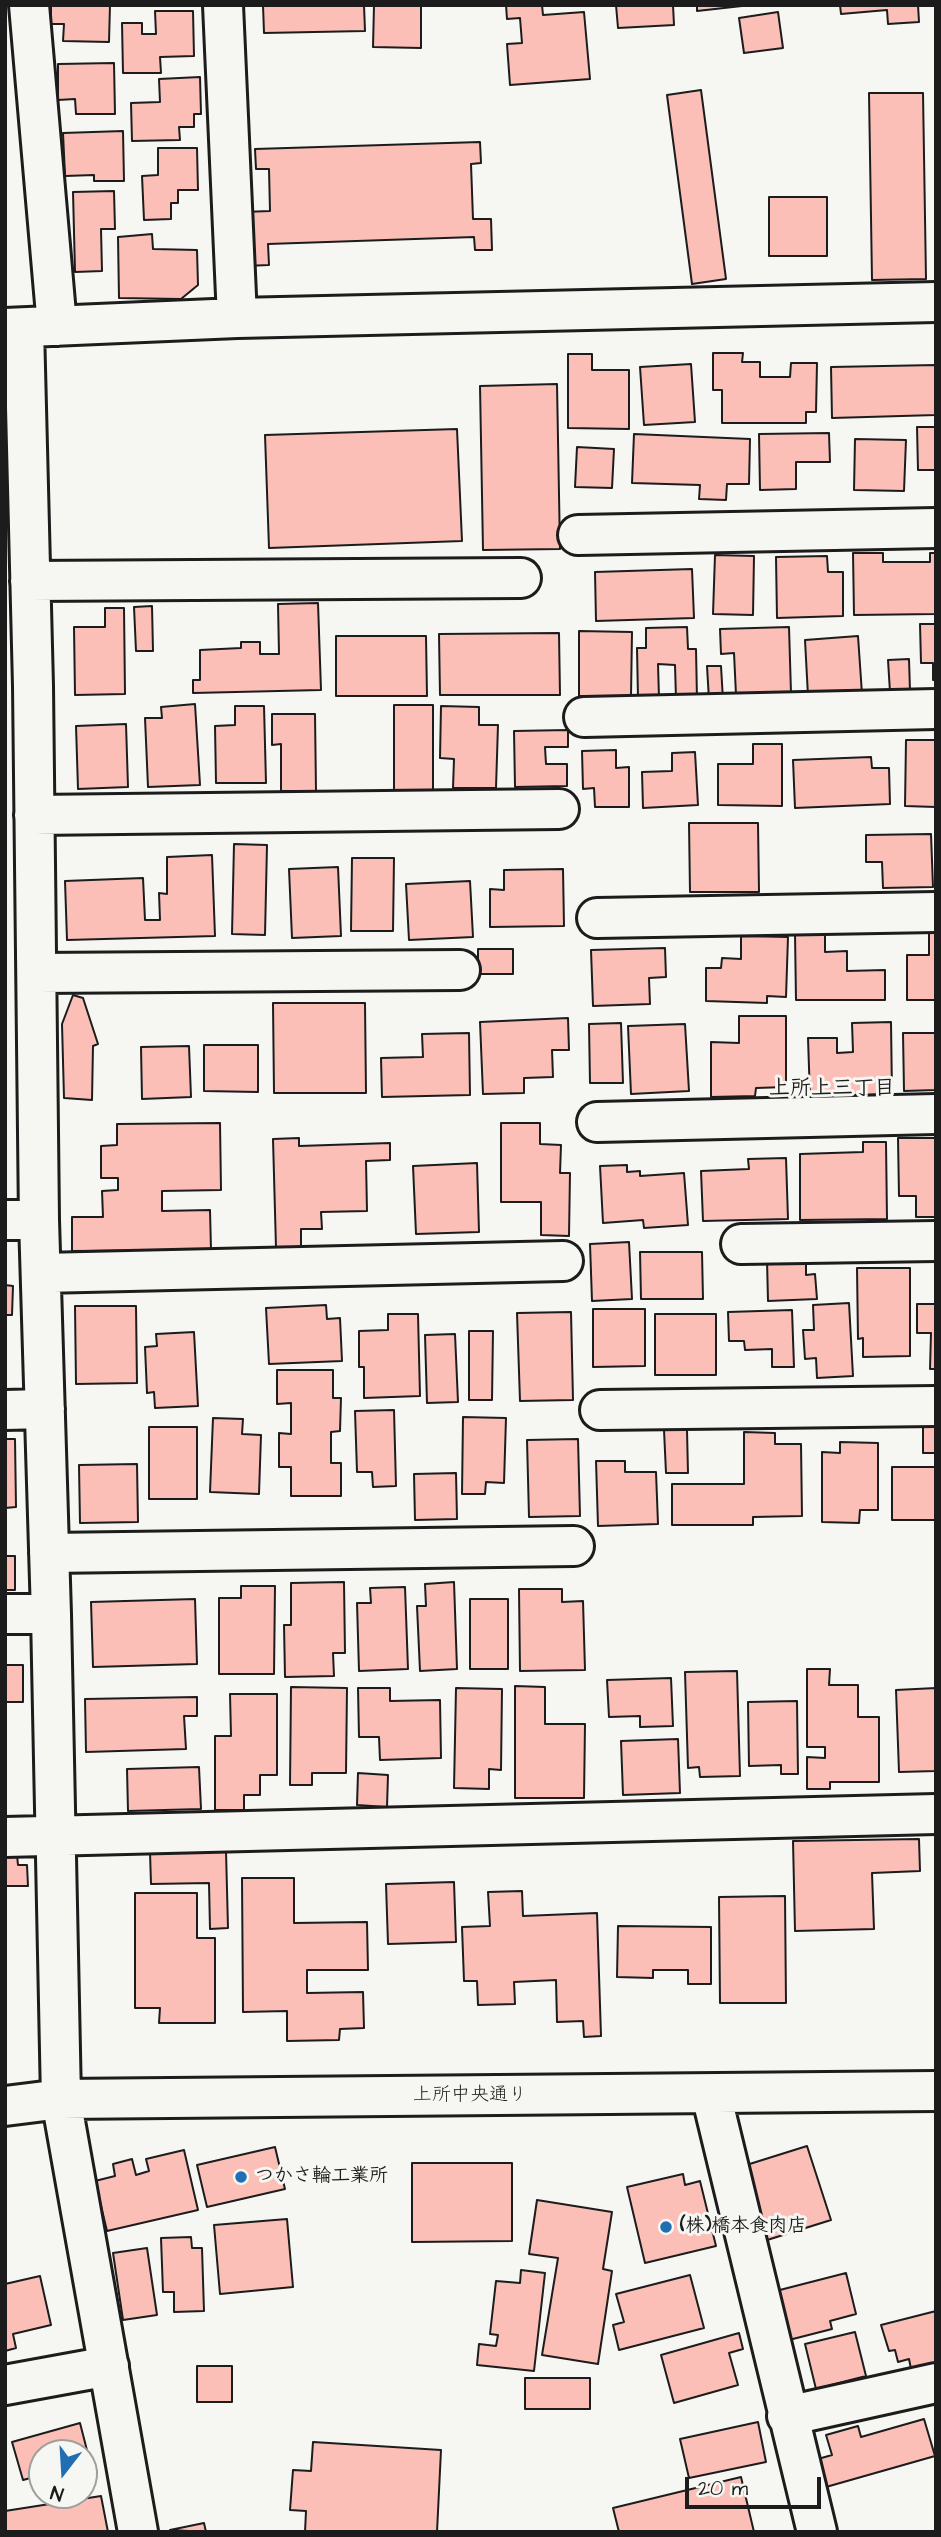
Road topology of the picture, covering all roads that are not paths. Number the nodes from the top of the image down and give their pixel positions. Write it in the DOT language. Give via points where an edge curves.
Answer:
graph roads {
  1 [pos="29,5"];
  2 [pos="223,5"];
  3 [pos="936,302"];
  4 [pos="237,318"];
  5 [pos="29,327"];
  6 [pos="936,528"];
  7 [pos="578,535"];
  8 [pos="521,578"];
  9 [pos="30,581"];
  10 [pos="19,686"];
  11 [pos="936,709"];
  12 [pos="584,717"];
  13 [pos="559,809"];
  14 [pos="33,815"];
  15 [pos="20,855"];
  16 [pos="936,912"];
  17 [pos="597,918"];
  18 [pos="460,970"];
  19 [pos="38,973"];
  20 [pos="936,1114"];
  21 [pos="597,1122"];
  22 [pos="22,1220"];
  23 [pos="936,1241"];
  24 [pos="741,1244"];
  25 [pos="563,1261"];
  26 [pos="42,1273"];
  27 [pos="936,1405"];
  28 [pos="44,1409"];
  29 [pos="5,1410"];
  30 [pos="600,1410"];
  31 [pos="575,1546"];
  32 [pos="48,1553"];
  33 [pos="5,1614"];
  34 [pos="51,1614"];
  35 [pos="936,1814"];
  36 [pos="56,1836"];
  37 [pos="5,1837"];
  38 [pos="936,2091"];
  39 [pos="711,2094"];
  40 [pos="61,2099"];
  41 [pos="5,2106"];
  42 [pos="109,2366"];
  43 [pos="936,2383"];
  44 [pos="5,2385"];
  45 [pos="787,2416"];
  46 [pos="138,2532"];
  47 [pos="817,2532"];
  1 -- 5 [label="street"];
  2 -- 4 [label="street"];
  3 -- 4 [label="street"];
  4 -- 5 [label="street"];
  5 -- 9 [label="street"];
  6 -- 7 [label="street"];
  8 -- 9 [label="street"];
  9 -- 10 [label="street"];
  10 -- 14 [label="street"];
  11 -- 12 [label="street"];
  13 -- 14 [label="street"];
  14 -- 15 [label="street"];
  15 -- 19 [label="street"];
  16 -- 17 [label="street"];
  18 -- 19 [label="street"];
  19 -- 22 [label="street"];
  20 -- 21 [label="street"];
  22 -- 26 [label="street"];
  23 -- 24 [label="street"];
  25 -- 26 [label="street"];
  26 -- 28 [label="street"];
  27 -- 30 [label="street"];
  28 -- 29 [label="street"];
  28 -- 32 [label="street"];
  31 -- 32 [label="street"];
  32 -- 34 [label="street"];
  33 -- 34 [label="street"];
  34 -- 36 [label="street"];
  35 -- 36 [label="street"];
  36 -- 37 [label="street"];
  36 -- 40 [label="street"];
  38 -- 39 [label="street, 上所中央通り"];
  39 -- 40 [label="street, 上所中央通り"];
  39 -- 45 [label="street"];
  40 -- 41 [label="street, 上所中央通り"];
  40 -- 42 [label="street"];
  42 -- 44 [label="street"];
  42 -- 46 [label="street"];
  43 -- 45 [label="street"];
  45 -- 47 [label="street"];
}
